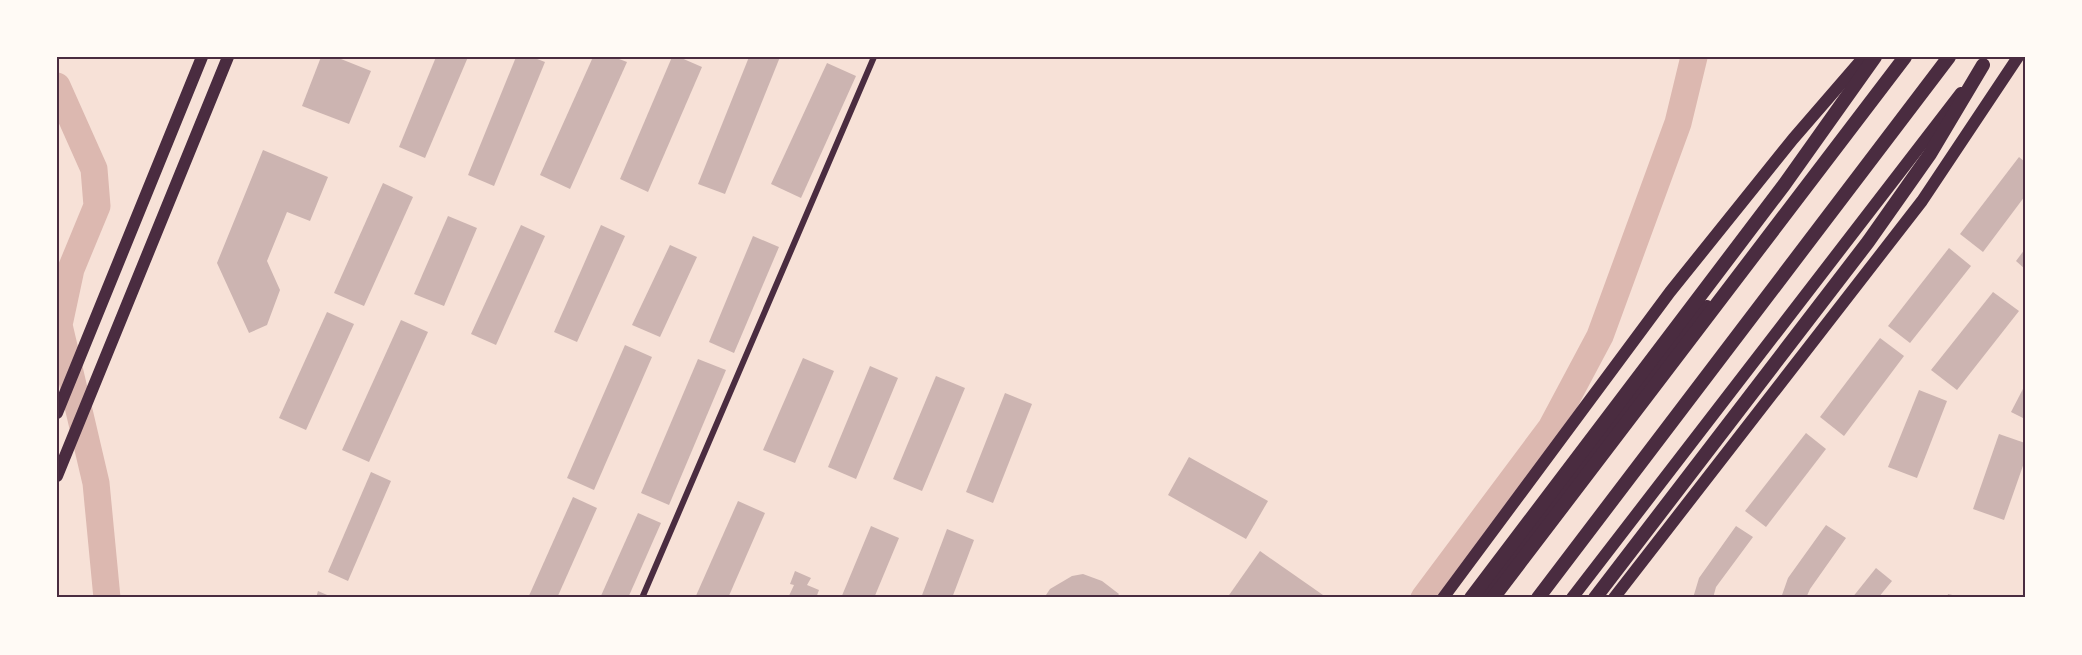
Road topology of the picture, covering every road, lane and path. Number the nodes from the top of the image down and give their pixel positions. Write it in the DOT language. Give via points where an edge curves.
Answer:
graph roads {
  1 [pos="202,57"];
  2 [pos="228,57"];
  3 [pos="874,57"];
  4 [pos="1864,57"];
  5 [pos="1875,57"];
  6 [pos="1897,57"];
  7 [pos="1905,57"];
  8 [pos="1949,57"];
  9 [pos="2018,57"];
  10 [pos="1986,61"];
  11 [pos="57,413"];
  12 [pos="57,476"];
  13 [pos="642,598"];
  14 [pos="1443,598"];
  15 [pos="1471,598"];
  16 [pos="1484,598"];
  17 [pos="1493,598"];
  18 [pos="1538,598"];
  19 [pos="1572,598"];
  20 [pos="1595,598"];
  21 [pos="1614,598"];
  1 -- 11 [label="main road"];
  2 -- 12 [label="main road"];
  3 -- 13 [label="street"];
  4 -- 14 [label="main road" via="1670,292"];
  5 -- 15 [label="highway" via="1784,185"];
  6 -- 16 [label="main road"];
  7 -- 17 [label="highway"];
  8 -- 18 [label="highway"];
  9 -- 21 [label="main road" via="1922,201"];
  10 -- 19 [label="main road"];
  10 -- 20 [label="highway" via="1930,154 1868,242"];
}
